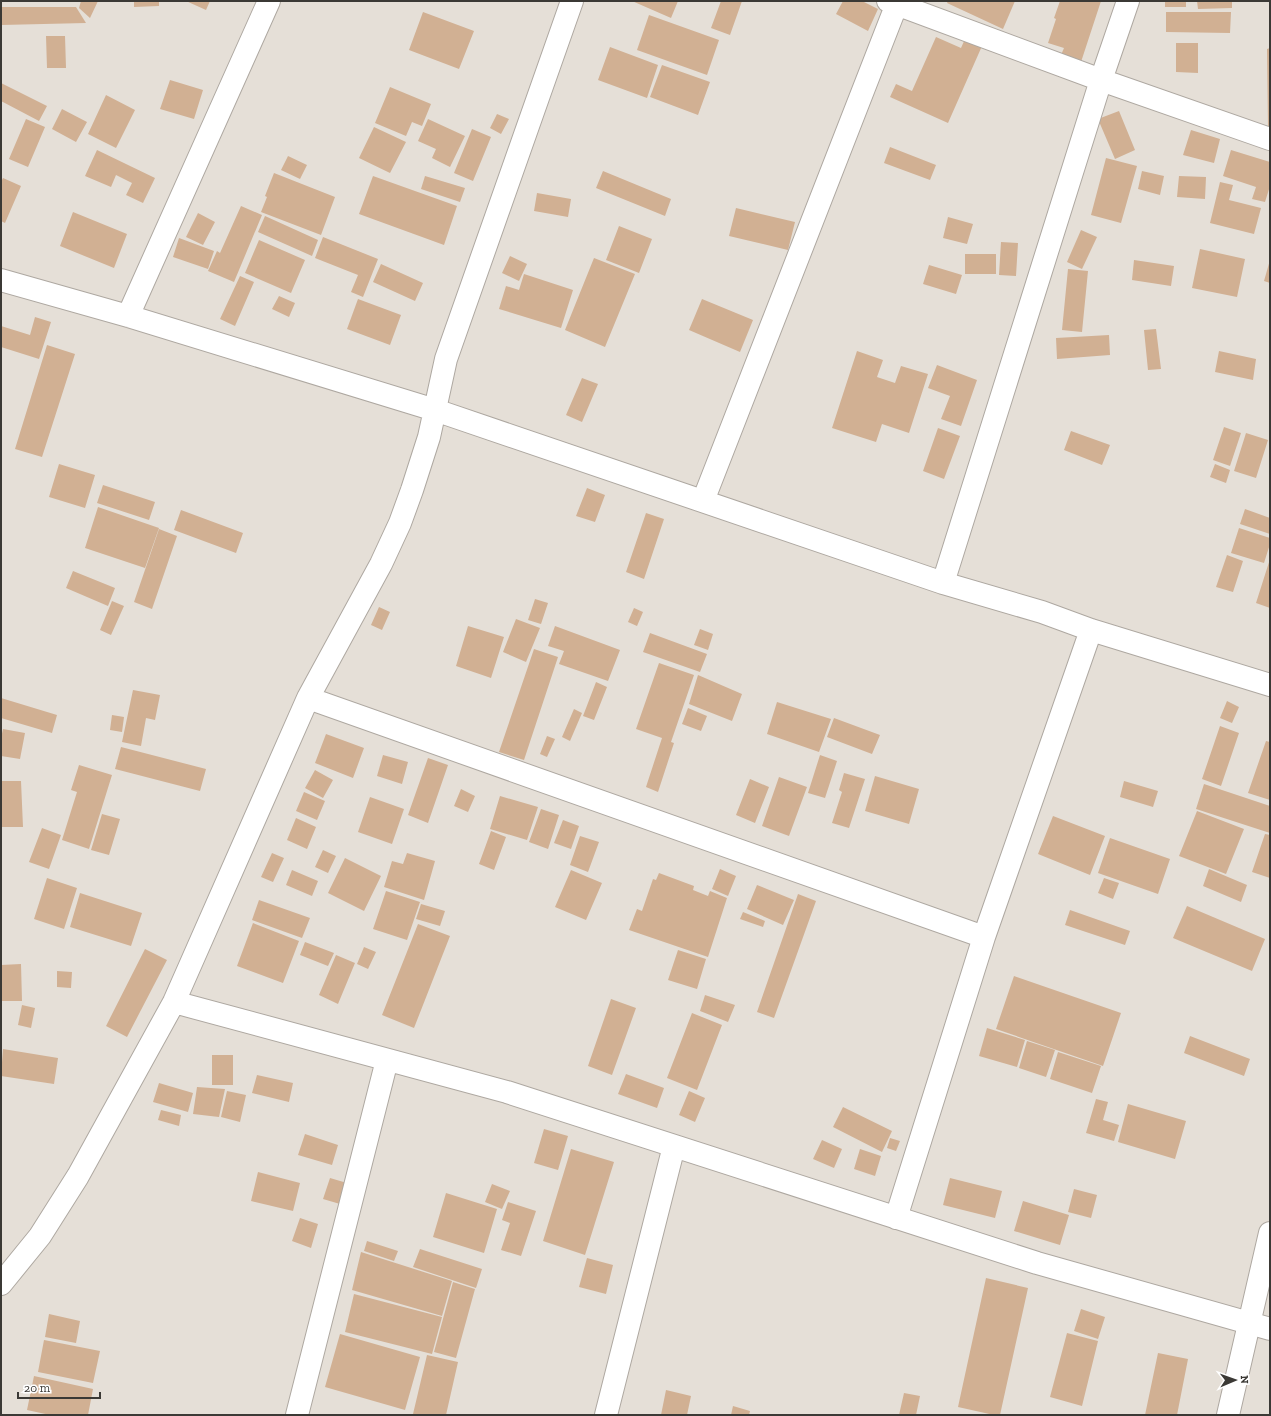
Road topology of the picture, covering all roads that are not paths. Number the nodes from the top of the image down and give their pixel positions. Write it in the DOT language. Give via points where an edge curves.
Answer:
graph roads {
  1 [pos="270,1"];
  2 [pos="572,1"];
  3 [pos="1128,1"];
  4 [pos="894,2"];
  5 [pos="1101,80"];
  6 [pos="1270,139"];
  7 [pos="1,280"];
  8 [pos="128,316"];
  9 [pos="435,410"];
  10 [pos="703,501"];
  11 [pos="944,583"];
  12 [pos="1091,630"];
  13 [pos="1270,686"];
  14 [pos="308,698"];
  15 [pos="984,937"];
  16 [pos="174,1002"];
  17 [pos="388,1060"];
  18 [pos="674,1146"];
  19 [pos="896,1218"];
  20 [pos="1270,1233"];
  21 [pos="1,1284"];
  22 [pos="1260,1326"];
  23 [pos="297,1415"];
  24 [pos="606,1415"];
  25 [pos="1228,1415"];
  1 -- 8 [label="street"];
  2 -- 9 [label="street" via="446,359"];
  3 -- 5 [label="street"];
  4 -- 5 [label="street"];
  4 -- 10 [label="street"];
  5 -- 6 [label="street"];
  5 -- 11 [label="street"];
  7 -- 8 [label="street"];
  8 -- 9 [label="street"];
  9 -- 10 [label="street"];
  9 -- 14 [label="street" via="429,437 400,523 381,564"];
  10 -- 11 [label="street"];
  11 -- 12 [label="street" via="1042,612"];
  12 -- 13 [label="street"];
  12 -- 15 [label="street"];
  14 -- 15 [label="street"];
  14 -- 16 [label="street"];
  15 -- 19 [label="street"];
  16 -- 17 [label="street"];
  16 -- 21 [label="street" via="78,1176 40,1236"];
  17 -- 18 [label="street" via="507,1092"];
  17 -- 23 [label="street"];
  18 -- 19 [label="street"];
  18 -- 24 [label="street"];
  19 -- 22 [label="street" via="1037,1264"];
  20 -- 22 [label="street"];
  22 -- 25 [label="street"];
}
